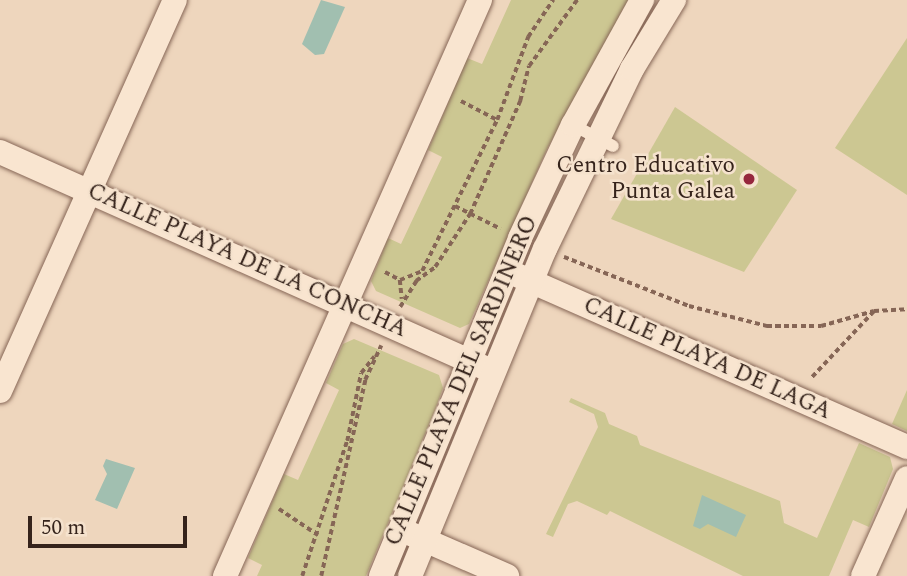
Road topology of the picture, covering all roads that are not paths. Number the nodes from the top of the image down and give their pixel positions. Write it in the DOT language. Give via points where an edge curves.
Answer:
graph roads {
  1 [pos="175,0"];
  2 [pos="480,0"];
  3 [pos="642,0"];
  4 [pos="674,0"];
  5 [pos="573,125"];
  6 [pos="605,142"];
  7 [pos="0,152"];
  8 [pos="89,192"];
  9 [pos="507,271"];
  10 [pos="531,281"];
  11 [pos="344,306"];
  12 [pos="469,361"];
  13 [pos="493,371"];
  14 [pos="0,391"];
  15 [pos="907,447"];
  16 [pos="907,478"];
  17 [pos="400,529"];
  18 [pos="425,540"];
  19 [pos="225,576"];
  20 [pos="381,576"];
  21 [pos="410,576"];
  22 [pos="507,576"];
  23 [pos="863,576"];
  1 -- 8 [label="street"];
  2 -- 11 [label="street"];
  3 -- 5 [label="street, CALLE PLAYA DEL SARDINERO"];
  4 -- 6 [label="street, CALLE PLAYA DEL SARDINERO"];
  5 -- 6 [label="lane"];
  5 -- 9 [label="street, CALLE PLAYA DEL SARDINERO"];
  6 -- 10 [label="street, CALLE PLAYA DEL SARDINERO"];
  7 -- 8 [label="street, CALLE PLAYA DE LA CONCHA"];
  8 -- 11 [label="street, CALLE PLAYA DE LA CONCHA"];
  8 -- 14 [label="street"];
  9 -- 10 [label="street, CALLE PLAYA DE LAGA"];
  9 -- 12 [label="street, CALLE PLAYA DEL SARDINERO"];
  10 -- 13 [label="street, CALLE PLAYA DEL SARDINERO"];
  10 -- 15 [label="street, CALLE PLAYA DE LAGA"];
  11 -- 12 [label="street, CALLE PLAYA DE LA CONCHA"];
  11 -- 19 [label="street"];
  12 -- 13 [label="street, CALLE PLAYA DE LA CONCHA"];
  12 -- 17 [label="street, CALLE PLAYA DEL SARDINERO"];
  13 -- 18 [label="street, CALLE PLAYA DEL SARDINERO"];
  16 -- 23 [label="street"];
  17 -- 18 [label="street"];
  17 -- 20 [label="street, CALLE PLAYA DEL SARDINERO"];
  18 -- 21 [label="street, CALLE PLAYA DEL SARDINERO"];
  18 -- 22 [label="street"];
}
